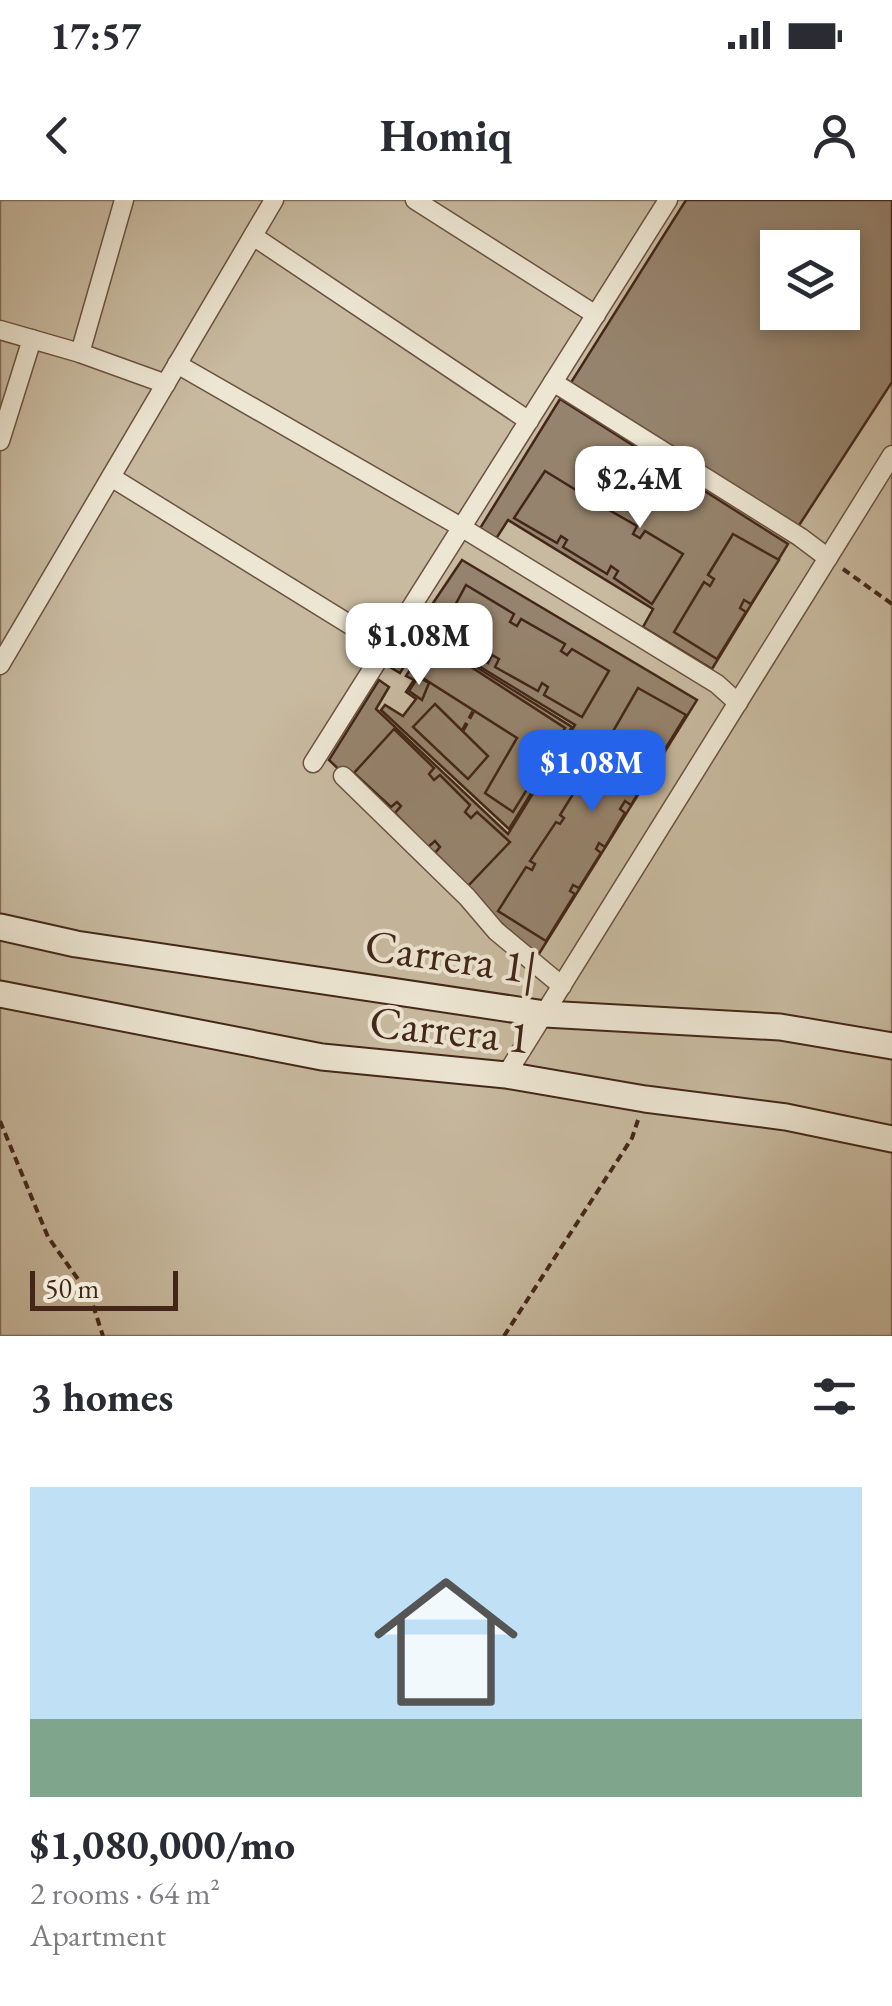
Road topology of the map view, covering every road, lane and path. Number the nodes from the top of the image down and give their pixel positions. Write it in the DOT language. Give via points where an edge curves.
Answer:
graph roads {
  1 [pos="124,200"];
  2 [pos="274,200"];
  3 [pos="415,200"];
  4 [pos="668,200"];
  5 [pos="252,236"];
  6 [pos="596,315"];
  7 [pos="0,330"];
  8 [pos="32,339"];
  9 [pos="80,353"];
  10 [pos="177,364"];
  11 [pos="553,382"];
  12 [pos="166,384"];
  13 [pos="529,421"];
  14 [pos="0,440"];
  15 [pos="892,455"];
  16 [pos="111,477"];
  17 [pos="462,528"];
  18 [pos="828,558"];
  19 [pos="892,604"];
  20 [pos="386,647"];
  21 [pos="0,665"];
  22 [pos="738,702"];
  23 [pos="474,710"];
  24 [pos="463,730"];
  25 [pos="313,763"];
  26 [pos="343,776"];
  27 [pos="0,927"];
  28 [pos="562,986"];
  29 [pos="0,994"];
  30 [pos="545,1014"];
  31 [pos="892,1046"];
  32 [pos="506,1076"];
  33 [pos="0,1121"];
  34 [pos="632,1138"];
  35 [pos="892,1138"];
  36 [pos="104,1336"];
  37 [pos="504,1336"];
  1 -- 9 [label="street"];
  2 -- 5 [label="street"];
  3 -- 6 [label="street"];
  4 -- 6 [label="street"];
  5 -- 10 [label="street"];
  5 -- 13 [label="street"];
  6 -- 11 [label="street"];
  7 -- 8 [label="street"];
  8 -- 9 [label="street"];
  8 -- 14 [label="street"];
  9 -- 12 [label="street"];
  10 -- 12 [label="street"];
  10 -- 17 [label="street"];
  11 -- 13 [label="street"];
  11 -- 18 [label="street"];
  12 -- 16 [label="street"];
  13 -- 17 [label="street"];
  15 -- 18 [label="street"];
  16 -- 20 [label="street"];
  16 -- 21 [label="street"];
  17 -- 20 [label="street"];
  17 -- 22 [label="street"];
  18 -- 19 [label="path"];
  18 -- 22 [label="street"];
  20 -- 25 [label="street"];
  22 -- 28 [label="street"];
  23 -- 24 [label="path"];
  26 -- 28 [label="street" via="496,931"];
  27 -- 30 [label="street, Carrera 1|"];
  28 -- 30 [label="street"];
  29 -- 32 [label="street, Carrera 1" via="322,1058"];
  30 -- 31 [label="street, Carrera 1|" via="780,1026"];
  30 -- 32 [label="street"];
  32 -- 35 [label="street, Carrera 1"];
  33 -- 36 [label="path" via="48,1237 90,1296"];
  34 -- 37 [label="path"];
}
